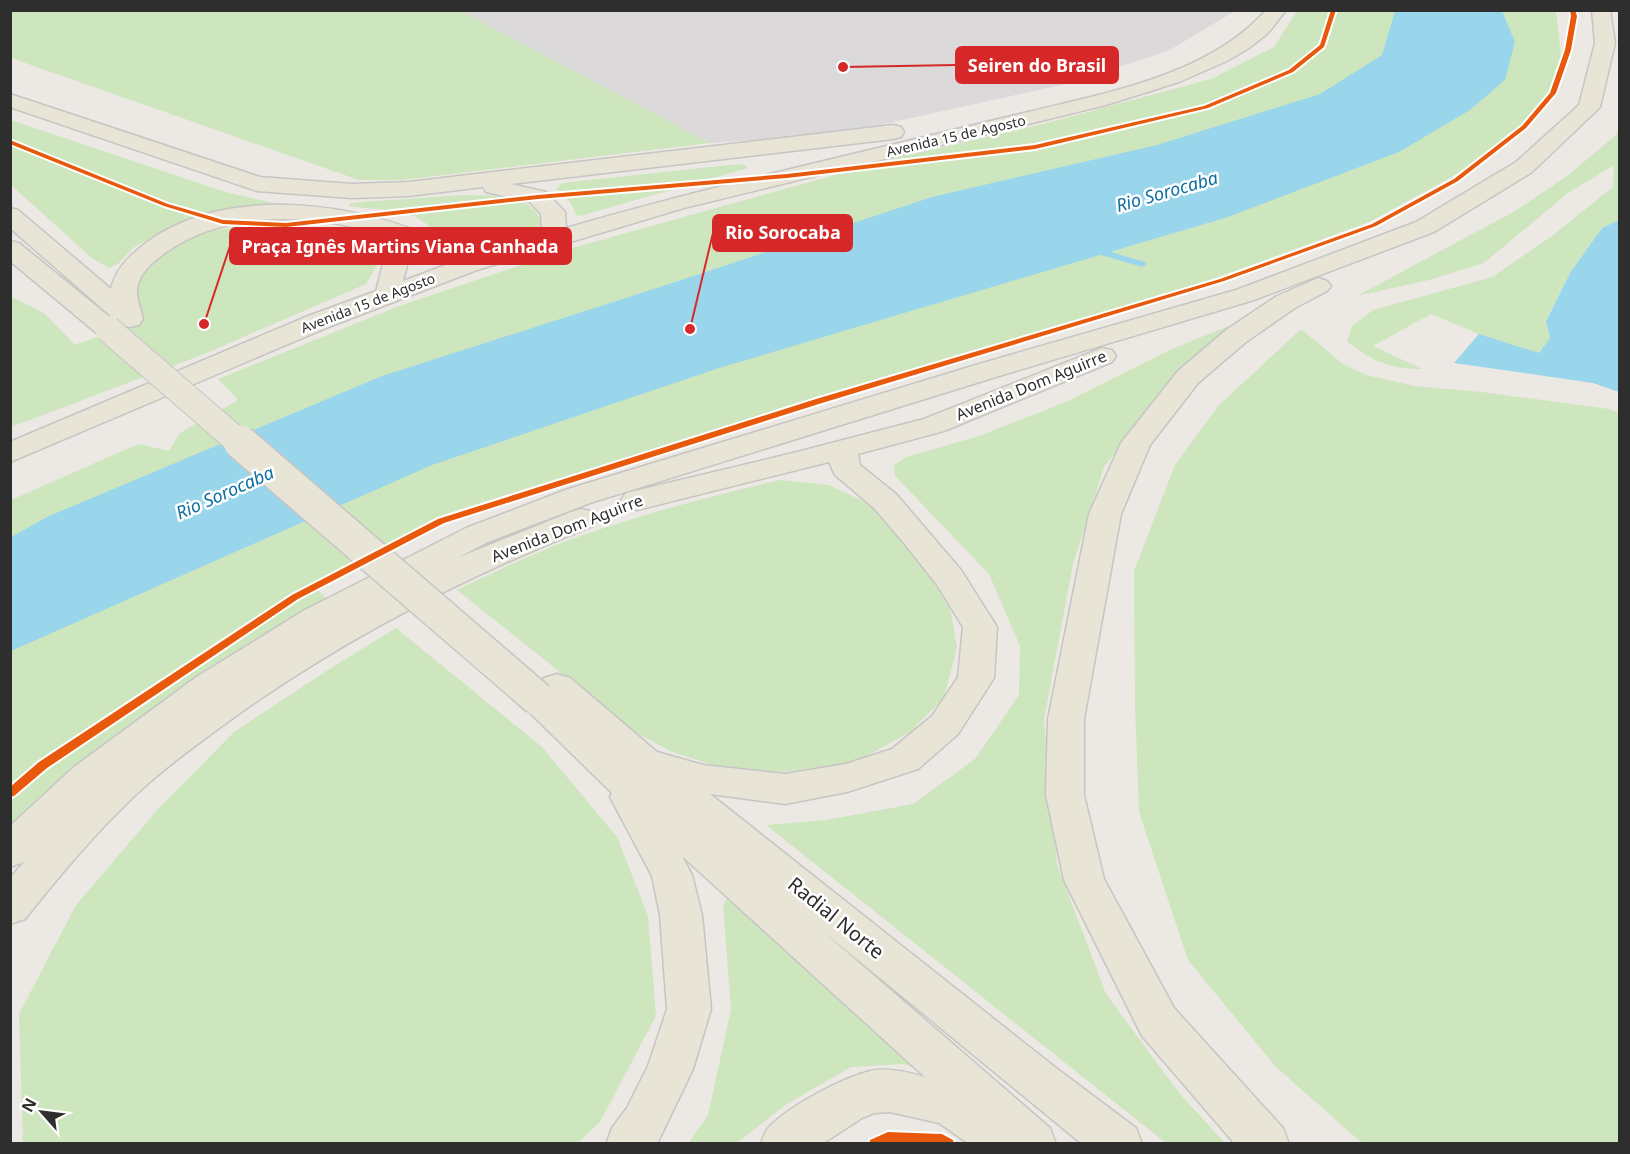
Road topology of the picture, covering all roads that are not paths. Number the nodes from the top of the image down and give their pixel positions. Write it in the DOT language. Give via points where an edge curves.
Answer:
graph roads {
  1 [pos="1277,10"];
  2 [pos="1601,10"];
  3 [pos="10,100"];
  4 [pos="1029,118"];
  5 [pos="463,182"];
  6 [pos="10,215"];
  7 [pos="1425,227"];
  8 [pos="403,234"];
  9 [pos="554,239"];
  10 [pos="10,248"];
  11 [pos="468,265"];
  12 [pos="10,272"];
  13 [pos="388,295"];
  14 [pos="1245,295"];
  15 [pos="74,302"];
  16 [pos="119,324"];
  17 [pos="989,370"];
  18 [pos="842,450"];
  19 [pos="10,453"];
  20 [pos="775,466"];
  21 [pos="885,501"];
  22 [pos="627,765"];
  23 [pos="10,851"];
  24 [pos="10,907"];
  25 [pos="629,1143"];
  26 [pos="784,1143"];
  27 [pos="1009,1143"];
  28 [pos="1034,1143"];
  29 [pos="1119,1143"];
  30 [pos="1266,1143"];
  1 -- 4 [label="main road, Avenida 15 de Agosto" via="1267,25 1239,48 1215,59 1099,101"];
  2 -- 7 [label="main road, Avenida Dom Aguirre" via="1605,43 1588,107 1524,167"];
  3 -- 5 [label="main road" via="257,184 352,192"];
  4 -- 5 [label="main road"];
  4 -- 9 [label="main road, Avenida 15 de Agosto" via="687,200"];
  5 -- 9 [label="main road" via="538,197 553,212"];
  6 -- 16 [label="main road"];
  7 -- 14 [label="main road, Avenida Dom Aguirre"];
  7 -- 30 [label="main road" via="1286,302 1236,336 1188,376 1137,443 1105,514 1066,719 1065,795 1084,880 1158,1022"];
  8 -- 11 [label="main road"];
  8 -- 13 [label="main road"];
  8 -- 16 [label="main road" via="325,216 273,214 214,220 159,244 134,266 124,290"];
  9 -- 11 [label="main road, Avenida 15 de Agosto"];
  10 -- 15 [label="main road"];
  11 -- 13 [label="main road, Avenida 15 de Agosto"];
  12 -- 15 [label="main road"];
  13 -- 19 [label="main road, Avenida 15 de Agosto"];
  14 -- 17 [label="main road, Avenida Dom Aguirre"];
  14 -- 18 [label="main road, Avenida Dom Aguirre" via="934,425"];
  15 -- 16 [label="main road"];
  16 -- 22 [label="main road, Radial Norte, bridge"];
  17 -- 18 [label="main road" via="932,399 876,419 855,433"];
  17 -- 23 [label="main road, Avenida Dom Aguirre" via="579,496 477,535 315,619 208,687 87,777"];
  18 -- 20 [label="main road, Avenida Dom Aguirre"];
  18 -- 21 [label="main road" via="846,469"];
  20 -- 21 [label="main road" via="822,470"];
  20 -- 24 [label="main road, Avenida Dom Aguirre" via="622,504 466,566 353,624 277,670 148,762 58,850"];
  21 -- 22 [label="main road" via="949,578 980,627 976,678 945,725 904,759 847,778 785,789"];
  22 -- 25 [label="main road" via="672,875 681,915 689,1010 670,1069 644,1123"];
  22 -- 28 [label="main road, Radial Norte"];
  22 -- 29 [label="main road, Radial Norte"];
  26 -- 27 [label="main road" via="846,1103 871,1092 890,1091 952,1106"];
}
